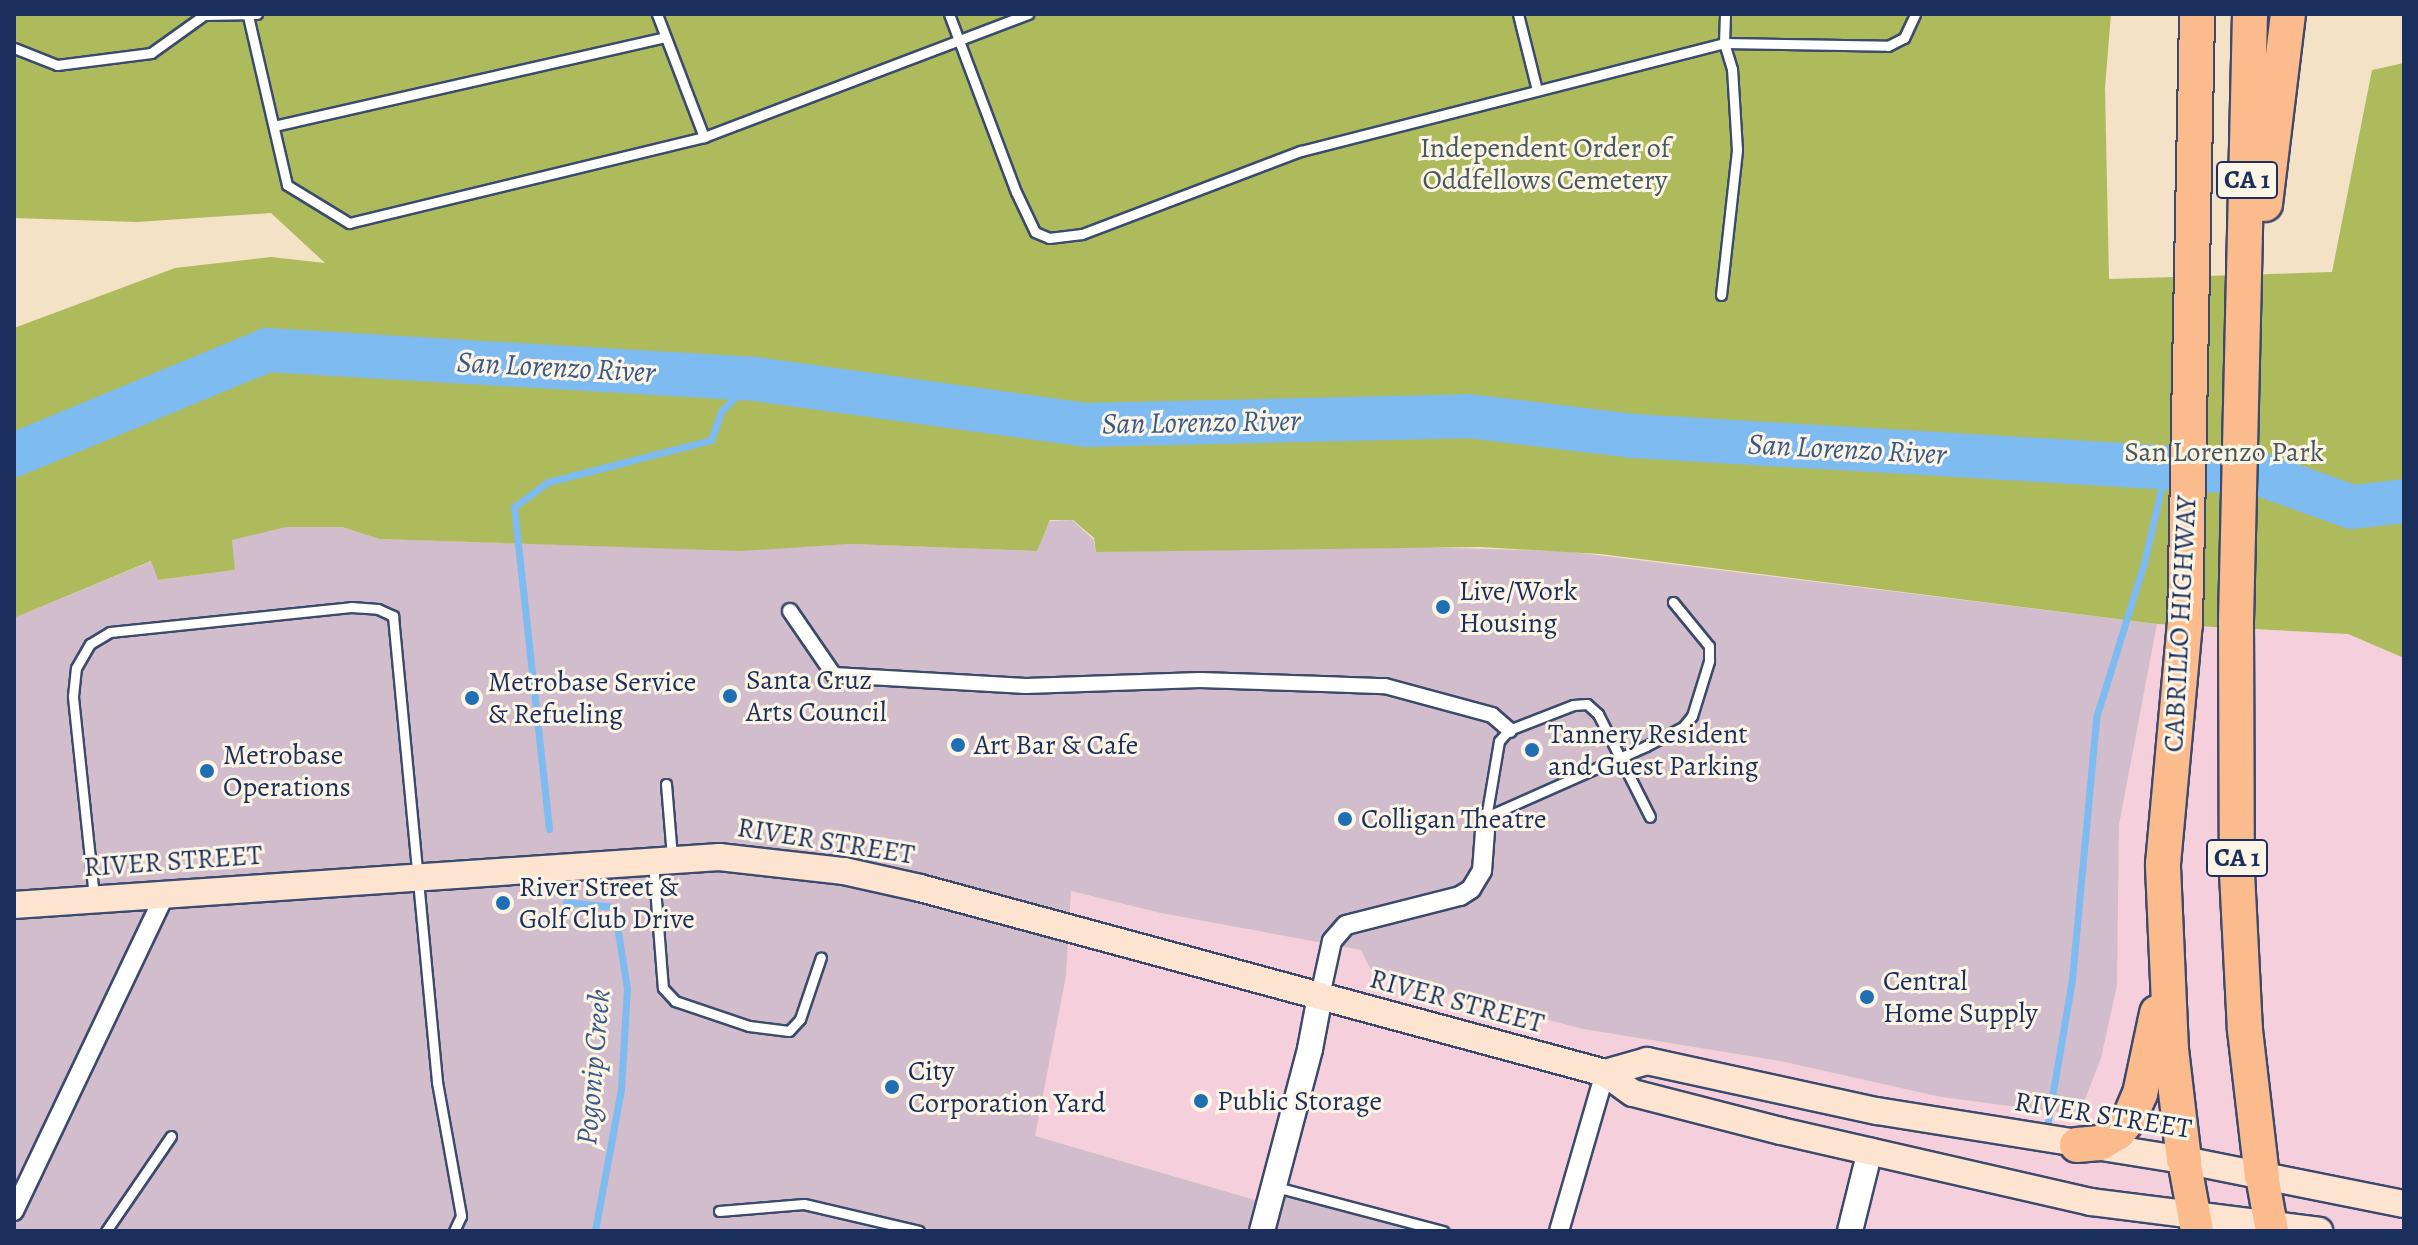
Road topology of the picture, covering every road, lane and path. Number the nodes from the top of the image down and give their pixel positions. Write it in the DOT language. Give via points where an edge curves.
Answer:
graph roads {
  1 [pos="204,14"];
  2 [pos="657,14"];
  3 [pos="949,14"];
  4 [pos="1028,14"];
  5 [pos="1518,14"];
  6 [pos="1725,14"];
  7 [pos="1915,14"];
  8 [pos="2190,14"];
  9 [pos="2197,14"];
  10 [pos="2250,14"];
  11 [pos="2288,14"];
  12 [pos="252,15"];
  13 [pos="665,37"];
  14 [pos="959,40"];
  15 [pos="1724,43"];
  16 [pos="14,48"];
  17 [pos="1537,90"];
  18 [pos="2195,96"];
  19 [pos="274,126"];
  20 [pos="704,137"];
  21 [pos="1721,295"];
  22 [pos="2243,347"];
  23 [pos="1673,602"];
  24 [pos="790,611"];
  25 [pos="1509,730"];
  26 [pos="1622,757"];
  27 [pos="666,784"];
  28 [pos="1650,817"];
  29 [pos="1486,818"];
  30 [pos="662,860"];
  31 [pos="417,877"];
  32 [pos="166,892"];
  33 [pos="95,898"];
  34 [pos="14,905"];
  35 [pos="821,957"];
  36 [pos="2166,970"];
  37 [pos="1320,996"];
  38 [pos="1605,1073"];
  39 [pos="171,1136"];
  40 [pos="2077,1145"];
  41 [pos="1870,1150"];
  42 [pos="2184,1160"];
  43 [pos="2262,1176"];
  44 [pos="1274,1186"];
  45 [pos="16,1202"];
  46 [pos="2404,1204"];
  47 [pos="719,1211"];
  48 [pos="2196,1224"];
  49 [pos="2272,1228"];
  50 [pos="106,1231"];
  51 [pos="454,1231"];
  52 [pos="919,1231"];
  53 [pos="1262,1231"];
  54 [pos="1443,1231"];
  55 [pos="1559,1231"];
  56 [pos="1850,1231"];
  57 [pos="2319,1231"];
  1 -- 12 [label="lane"];
  1 -- 16 [label="lane" via="151,53 57,65"];
  2 -- 13 [label="lane"];
  3 -- 14 [label="lane"];
  4 -- 14 [label="lane"];
  5 -- 17 [label="lane"];
  6 -- 15 [label="lane"];
  7 -- 15 [label="lane" via="1904,38 1888,46"];
  8 -- 18 [label="highway"];
  9 -- 18 [label="highway, CABRILLO HIGHWAY / CA 1"];
  10 -- 22 [label="highway, CABRILLO HIGHWAY / CA 1"];
  11 -- 22 [label="highway"];
  12 -- 19 [label="lane"];
  13 -- 19 [label="lane"];
  13 -- 20 [label="lane"];
  14 -- 17 [label="lane" via="1016,192 1035,232 1049,238 1082,234 1301,151"];
  14 -- 20 [label="lane"];
  15 -- 17 [label="lane"];
  15 -- 21 [label="lane" via="1732,69 1737,140"];
  18 -- 36 [label="highway, CABRILLO HIGHWAY / CA 1" via="2185,624 2164,837"];
  19 -- 20 [label="lane" via="287,185 349,223"];
  22 -- 43 [label="highway, CABRILLO HIGHWAY / CA 1" via="2236,623 2240,957"];
  23 -- 26 [label="lane" via="1709,646 1692,716 1683,727"];
  24 -- 25 [label="street" via="834,675 1026,686 1200,680 1385,686 1492,715"];
  25 -- 26 [label="lane" via="1587,704"];
  25 -- 29 [label="lane" via="1494,755"];
  26 -- 28 [label="lane"];
  26 -- 29 [label="lane"];
  27 -- 30 [label="lane"];
  29 -- 37 [label="street" via="1482,871 1471,889 1346,925 1332,941"];
  30 -- 31 [label="main road, RIVER STREET"];
  30 -- 35 [label="lane" via="663,988 675,1001 749,1026 789,1031 800,1019"];
  30 -- 37 [label="main road, RIVER STREET" via="719,857 844,871"];
  31 -- 32 [label="main road, RIVER STREET"];
  31 -- 33 [label="lane" via="393,616 351,607 110,632 90,644 76,668 73,696"];
  31 -- 51 [label="lane" via="437,1082 461,1216"];
  32 -- 33 [label="main road, RIVER STREET"];
  32 -- 45 [label="street"];
  33 -- 34 [label="main road, RIVER STREET"];
  36 -- 40 [label="highway" via="2143,1083 2130,1117 2100,1143"];
  36 -- 42 [label="highway, CABRILLO HIGHWAY / CA 1"];
  37 -- 38 [label="main road, RIVER STREET"];
  37 -- 44 [label="street"];
  38 -- 40 [label="main road, RIVER STREET" via="1647,1061 1877,1111"];
  38 -- 41 [label="main road, RIVER STREET" via="1633,1093"];
  38 -- 55 [label="street"];
  39 -- 50 [label="lane"];
  40 -- 42 [label="main road, RIVER STREET"];
  41 -- 48 [label="main road, RIVER STREET"];
  41 -- 56 [label="street"];
  42 -- 43 [label="main road, RIVER STREET"];
  42 -- 48 [label="highway, CABRILLO HIGHWAY / CA 1"];
  43 -- 46 [label="main road, RIVER STREET"];
  43 -- 49 [label="highway, CABRILLO HIGHWAY / CA 1"];
  44 -- 53 [label="street"];
  44 -- 54 [label="lane"];
  47 -- 52 [label="lane" via="804,1204"];
  48 -- 49 [label="main road, RIVER STREET"];
  49 -- 57 [label="main road, RIVER STREET"];
}
